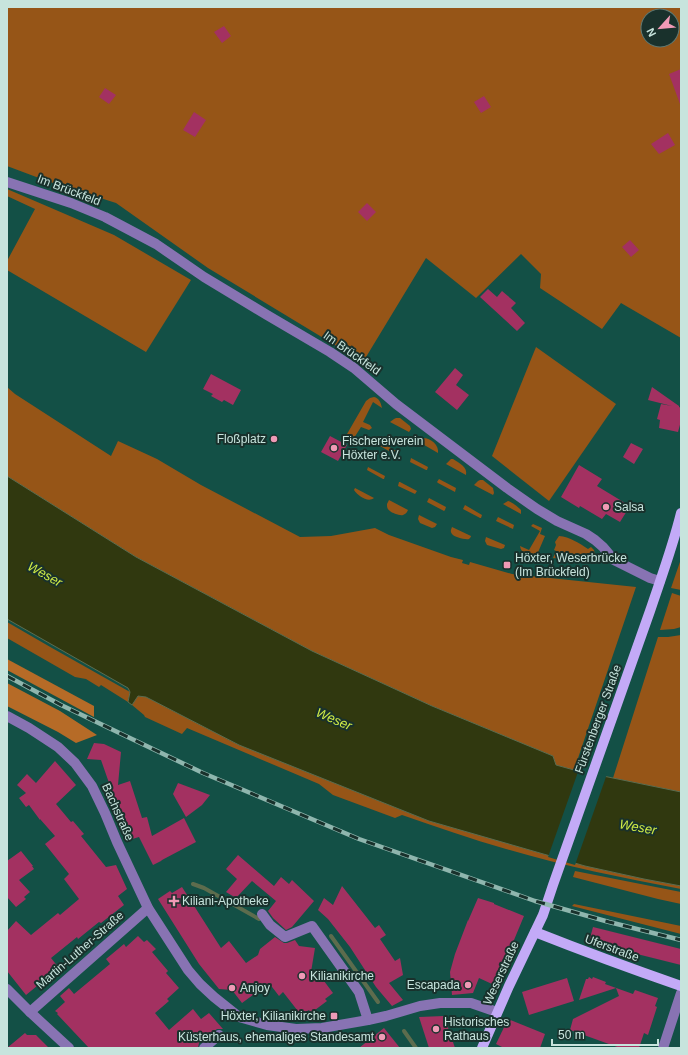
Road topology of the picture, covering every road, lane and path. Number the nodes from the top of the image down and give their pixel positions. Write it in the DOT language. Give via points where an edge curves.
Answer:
graph roads {
  1 [pos="7,182"];
  2 [pos="681,513"];
  3 [pos="660,582"];
  4 [pos="7,716"];
  5 [pos="148,908"];
  6 [pos="262,914"];
  7 [pos="535,932"];
  8 [pos="681,986"];
  9 [pos="7,989"];
  10 [pos="681,993"];
  11 [pos="30,1012"];
  12 [pos="497,1012"];
  13 [pos="368,1020"];
  14 [pos="219,1035"];
  15 [pos="69,1048"];
  16 [pos="204,1048"];
  17 [pos="482,1048"];
  18 [pos="663,1048"];
  1 -- 3 [label="street, Im Brückfeld" via="71,202 156,244 204,277 354,368 396,404 537,509 586,534 603,546 614,560"];
  2 -- 3 [label="main road, Fürstenberger Straße"];
  3 -- 7 [label="main road, Fürstenberger Straße" via="545,910"];
  4 -- 5 [label="street, Bachstraße" via="58,747 75,763 92,786"];
  5 -- 11 [label="street, Martin-Luther-Straße"];
  5 -- 13 [label="street, Bachstraße" via="188,970 214,997 239,1017 267,1025 296,1029 322,1028"];
  6 -- 13 [label="street" via="270,925 285,937 312,926 360,992"];
  7 -- 8 [label="main road, Uferstraße"];
  7 -- 12 [label="main road, Weserstraße"];
  9 -- 11 [label="street"];
  10 -- 18 [label="street"];
  11 -- 15 [label="street"];
  12 -- 13 [label="street, Bachstraße" via="471,1003 440,1003"];
  12 -- 17 [label="main road, Weserstraße"];
  14 -- 16 [label="street"];
}
